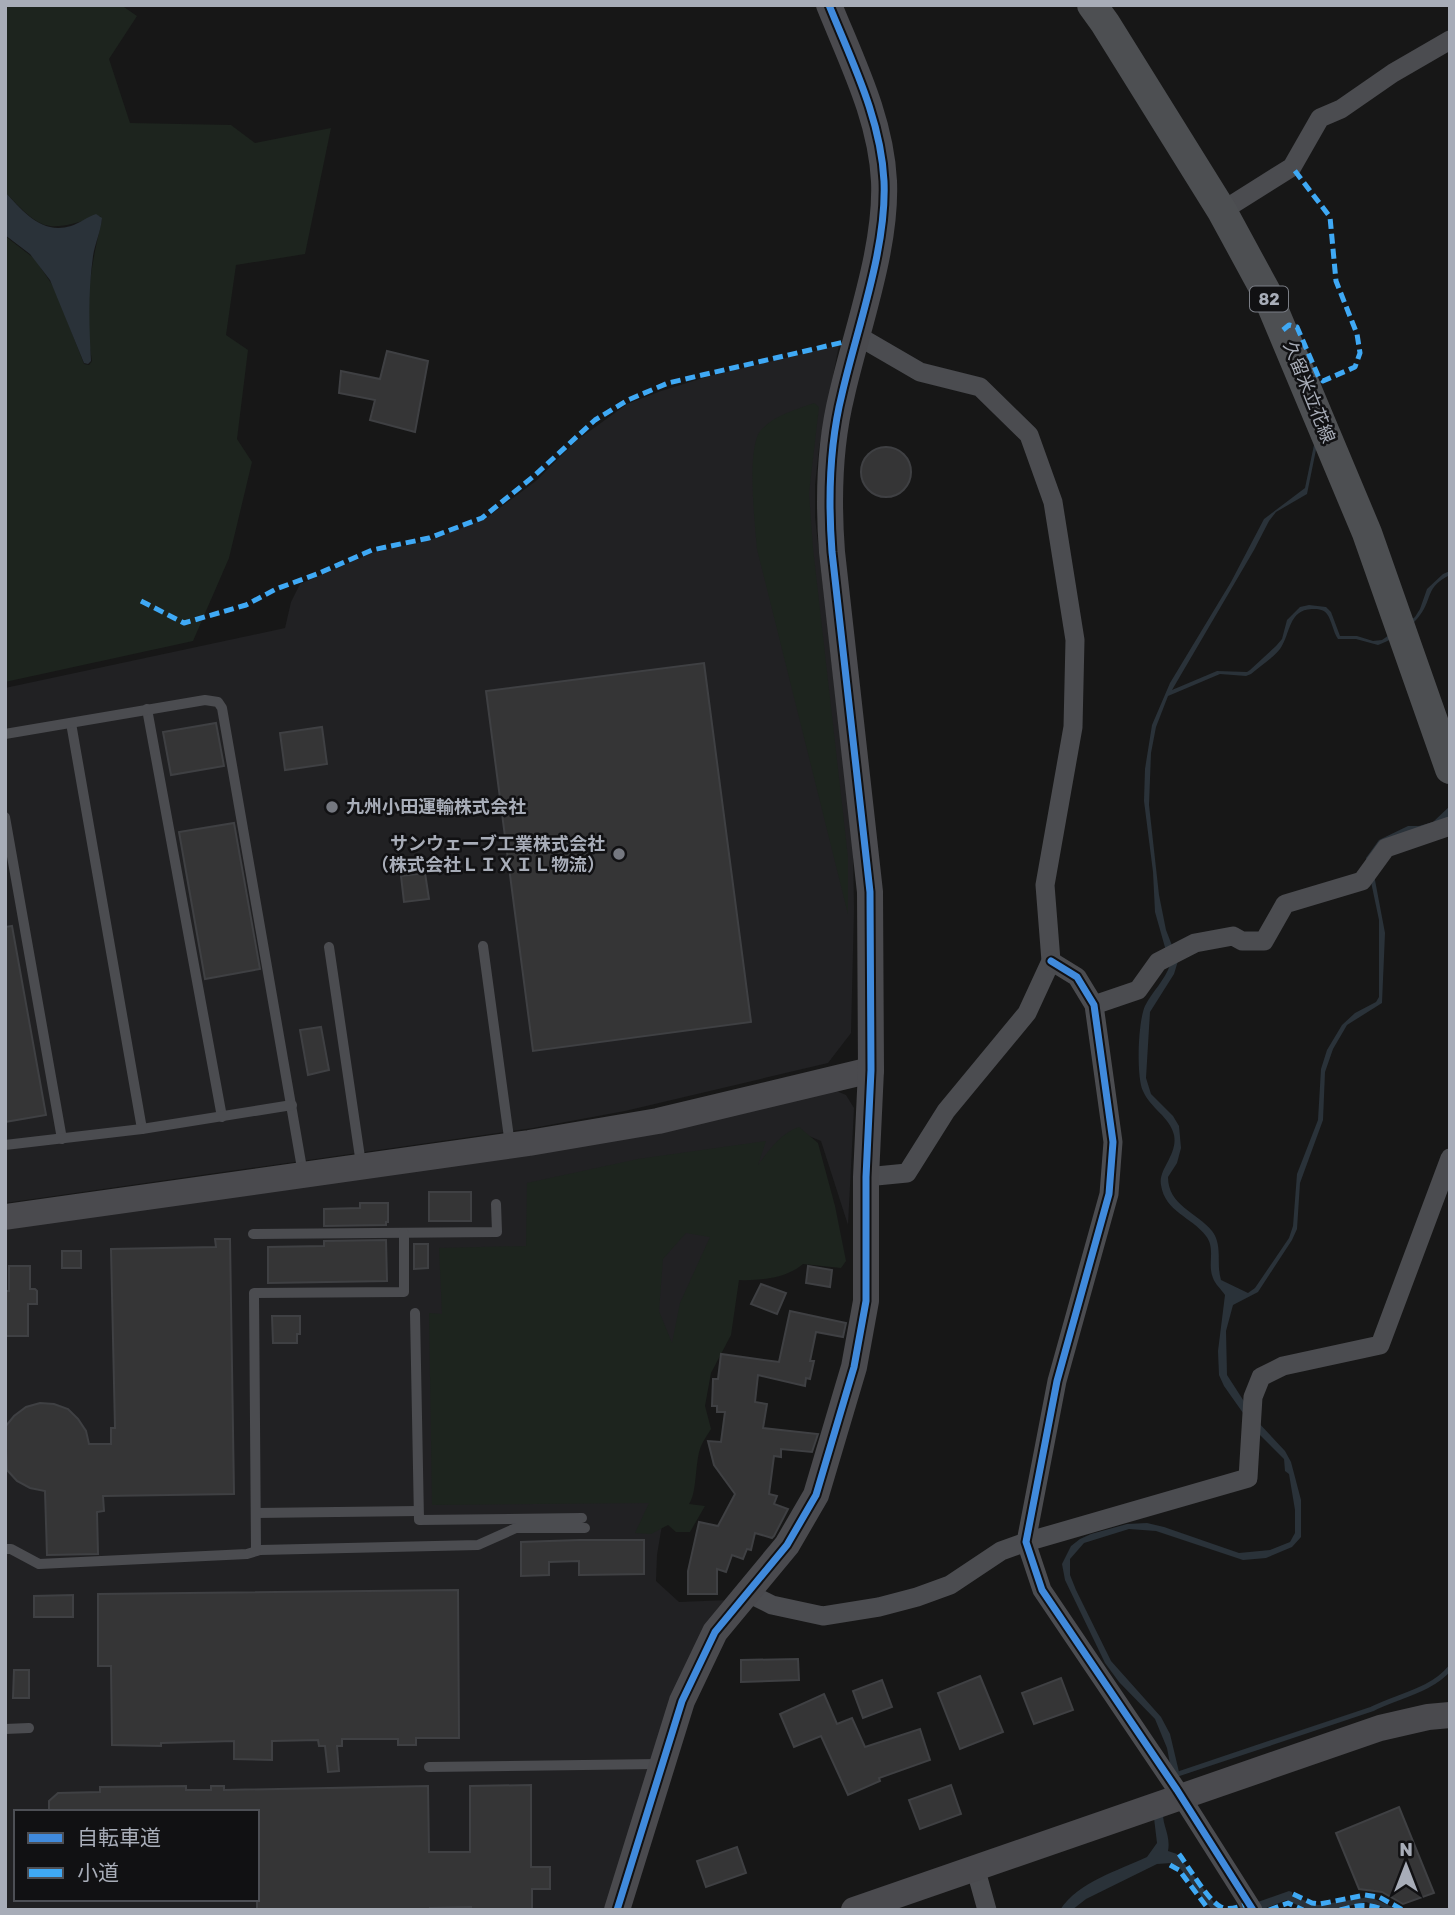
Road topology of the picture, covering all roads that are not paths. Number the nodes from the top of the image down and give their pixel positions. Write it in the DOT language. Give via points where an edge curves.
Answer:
graph roads {
  1 [pos="829,5"];
  2 [pos="1092,5"];
  3 [pos="1450,40"];
  4 [pos="1222,211"];
  5 [pos="858,336"];
  6 [pos="147,709"];
  7 [pos="71,723"];
  8 [pos="5,734"];
  9 [pos="1450,769"];
  10 [pos="5,817"];
  11 [pos="1450,826"];
  12 [pos="483,946"];
  13 [pos="330,947"];
  14 [pos="1051,961"];
  15 [pos="1094,1005"];
  16 [pos="871,1070"];
  17 [pos="292,1105"];
  18 [pos="222,1117"];
  19 [pos="142,1129"];
  20 [pos="62,1139"];
  21 [pos="5,1145"];
  22 [pos="510,1146"];
  23 [pos="1450,1158"];
  24 [pos="361,1167"];
  25 [pos="303,1174"];
  26 [pos="866,1177"];
  27 [pos="496,1204"];
  28 [pos="5,1217"];
  29 [pos="404,1233"];
  30 [pos="253,1234"];
  31 [pos="415,1313"];
  32 [pos="418,1511"];
  33 [pos="256,1513"];
  34 [pos="1026,1542"];
  35 [pos="5,1549"];
  36 [pos="256,1551"];
  37 [pos="748,1593"];
  38 [pos="1450,1715"];
  39 [pos="29,1728"];
  40 [pos="5,1729"];
  41 [pos="662,1764"];
  42 [pos="429,1767"];
  43 [pos="1170,1798"];
  44 [pos="975,1867"];
  45 [pos="617,1910"];
  46 [pos="854,1910"];
  47 [pos="987,1910"];
  48 [pos="1253,1910"];
  1 -- 5 [label="street" via="872,112 884,180 884,216"];
  2 -- 4 [label="main road, 久留米立花線 / 82"];
  3 -- 4 [label="street" via="1320,118 1292,167"];
  4 -- 9 [label="main road, 久留米立花線 / 82" via="1266,292 1367,533"];
  5 -- 14 [label="street" via="920,372 980,387 1029,435 1053,502 1075,640 1073,727 1045,885"];
  5 -- 16 [label="street" via="841,395 829,505 870,892"];
  6 -- 7 [label="lane"];
  6 -- 17 [label="lane" via="205,700 218,702 222,708"];
  6 -- 18 [label="lane"];
  7 -- 8 [label="lane"];
  7 -- 19 [label="lane"];
  10 -- 20 [label="lane"];
  11 -- 15 [label="street" via="1386,848 1363,879 1285,904 1264,941 1241,941 1233,936 1195,943 1158,962 1138,990"];
  12 -- 22 [label="lane"];
  13 -- 24 [label="lane"];
  14 -- 15 [label="street" via="1077,977"];
  14 -- 26 [label="street" via="1027,1013 946,1111 906,1173"];
  15 -- 34 [label="street" via="1113,1142 1109,1194 1057,1381"];
  16 -- 22 [label="street" via="658,1121"];
  16 -- 26 [label="street"];
  17 -- 18 [label="lane"];
  17 -- 25 [label="lane"];
  18 -- 19 [label="lane"];
  19 -- 20 [label="lane"];
  20 -- 21 [label="lane"];
  22 -- 24 [label="street"];
  23 -- 34 [label="street" via="1380,1345 1283,1366 1261,1377 1253,1404 1248,1478"];
  24 -- 25 [label="street"];
  25 -- 28 [label="street"];
  26 -- 37 [label="street" via="866,1301 854,1367 816,1494 787,1545"];
  27 -- 29 [label="lane" via="497,1232"];
  29 -- 30 [label="lane"];
  29 -- 33 [label="lane" via="404,1292 254,1293"];
  31 -- 32 [label="lane"];
  32 -- 33 [label="lane"];
  32 -- 36 [label="lane" via="419,1520 584,1523 516,1528 478,1545"];
  33 -- 36 [label="lane"];
  34 -- 37 [label="street" via="1001,1550 950,1585 879,1607 823,1616 772,1605"];
  34 -- 43 [label="street" via="1042,1590 1164,1771"];
  35 -- 36 [label="lane" via="38,1564"];
  37 -- 41 [label="street" via="715,1632 682,1701"];
  38 -- 43 [label="street" via="1380,1728"];
  39 -- 40 [label="lane"];
  41 -- 42 [label="lane"];
  41 -- 45 [label="street"];
  43 -- 44 [label="street"];
  43 -- 48 [label="street"];
  44 -- 46 [label="street"];
  44 -- 47 [label="street"];
}
